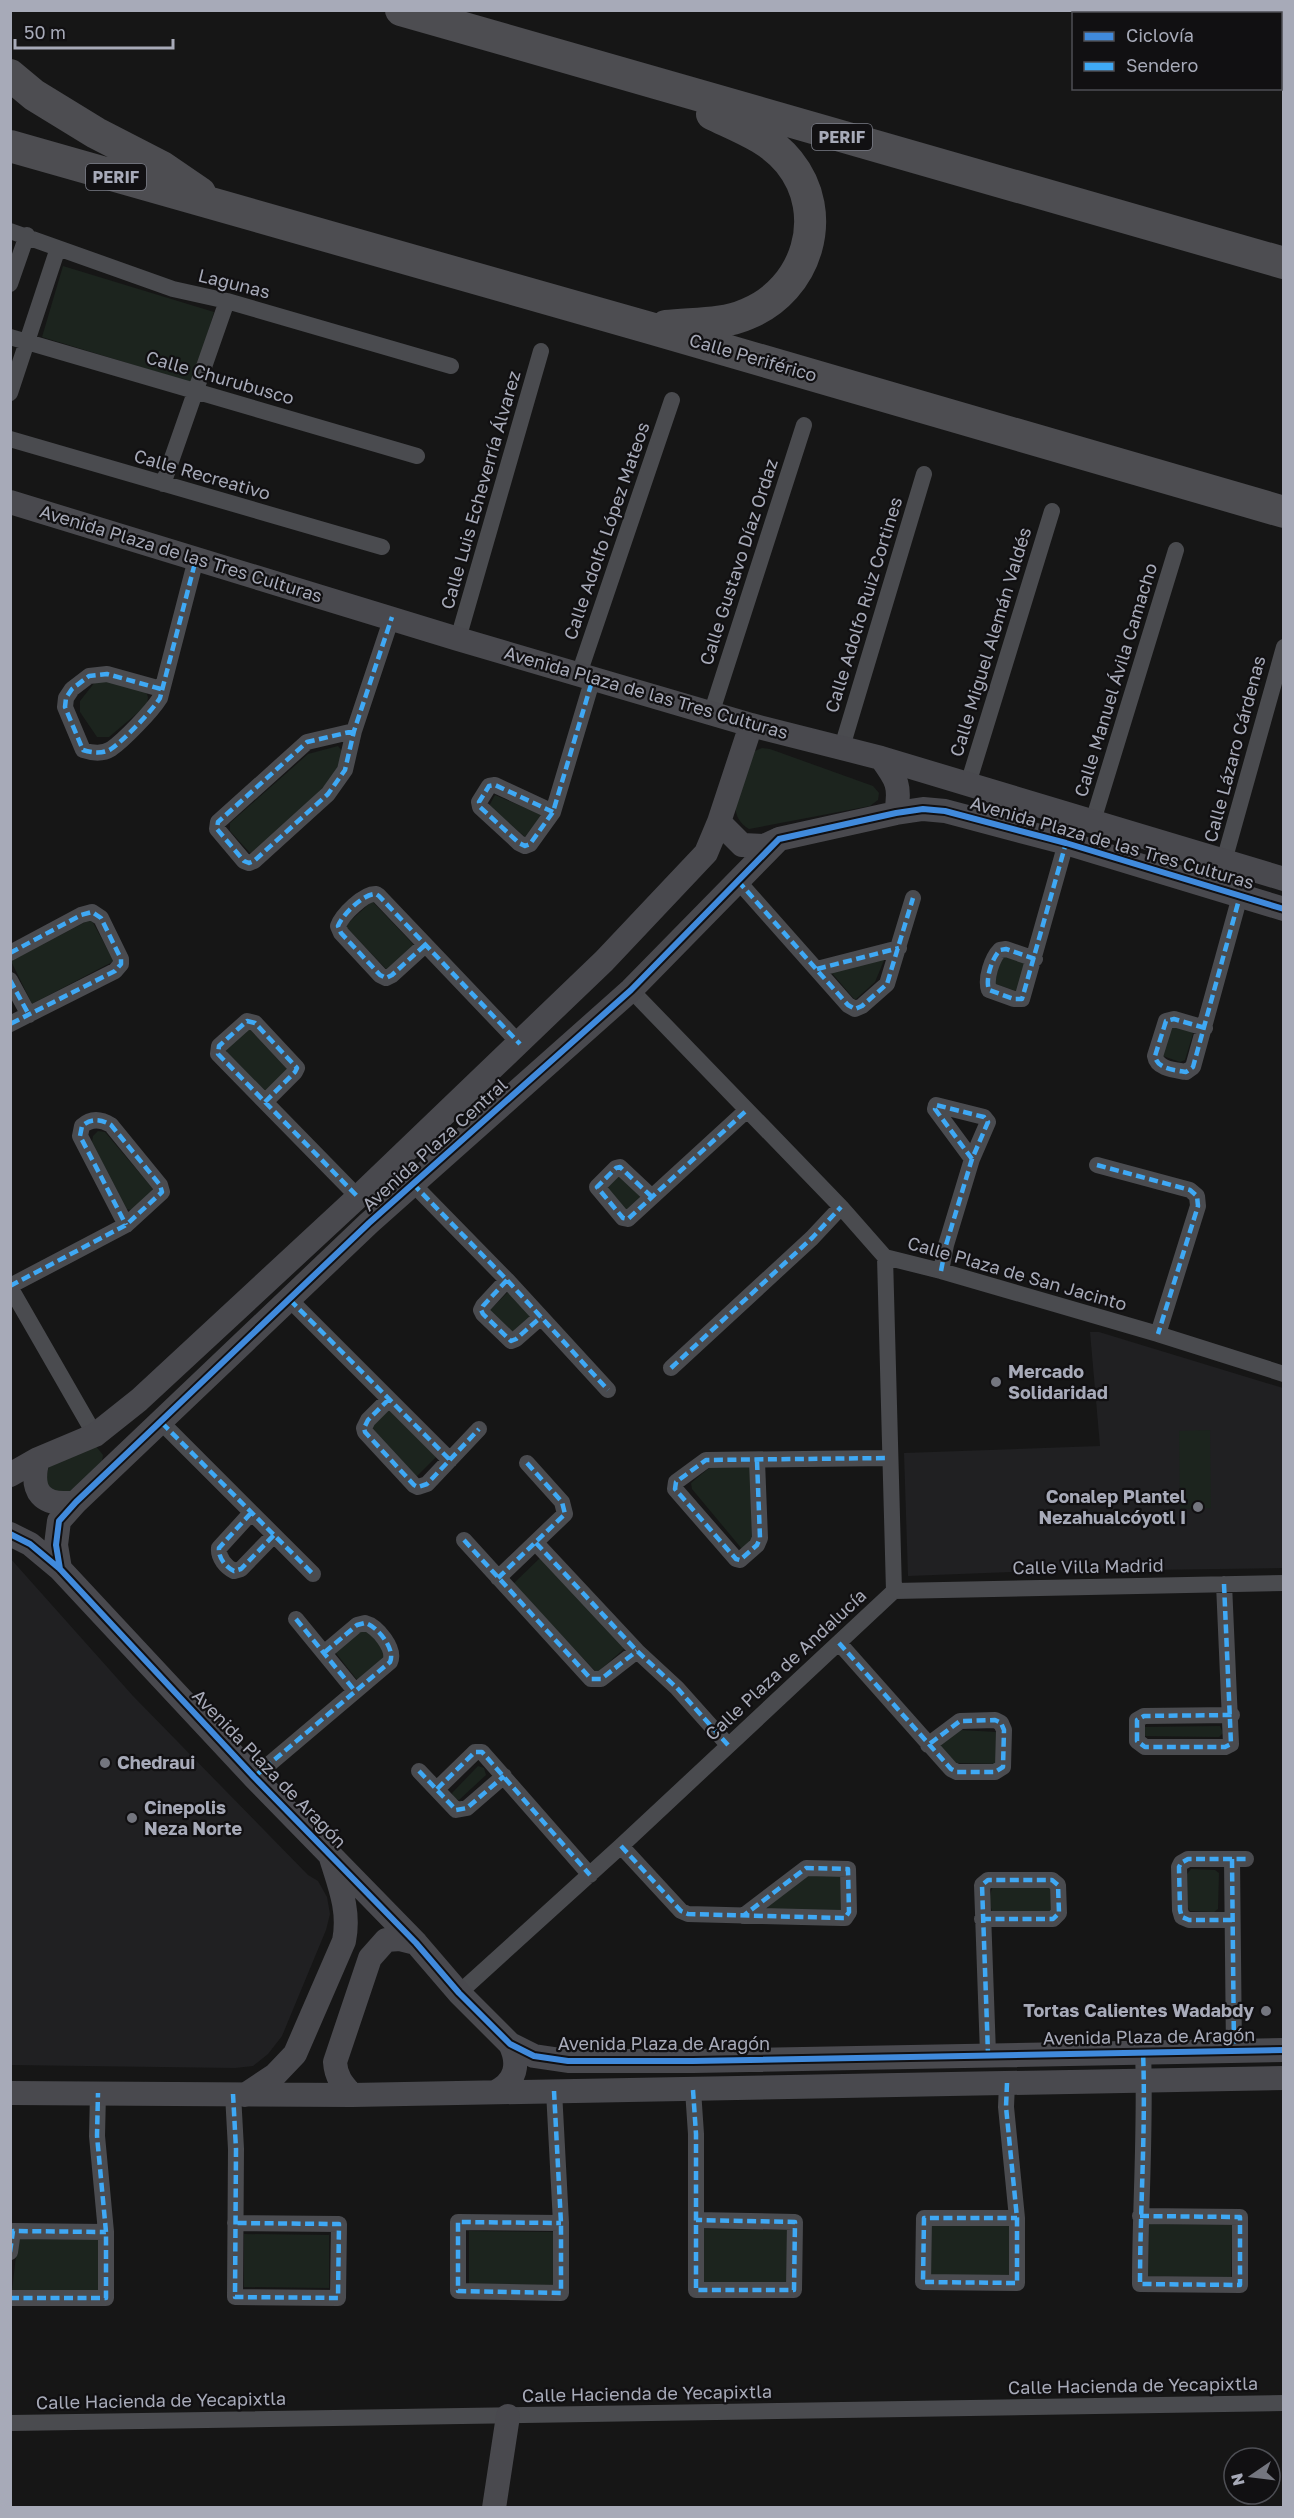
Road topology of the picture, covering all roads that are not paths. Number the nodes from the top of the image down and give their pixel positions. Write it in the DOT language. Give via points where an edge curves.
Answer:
graph roads {
  1 [pos="401,10"];
  2 [pos="10,75"];
  3 [pos="639,79"];
  4 [pos="10,146"];
  5 [pos="221,208"];
  6 [pos="19,233"];
  7 [pos="58,248"];
  8 [pos="1284,263"];
  9 [pos="10,284"];
  10 [pos="227,301"];
  11 [pos="650,328"];
  12 [pos="18,339"];
  13 [pos="541,351"];
  14 [pos="451,366"];
  15 [pos="195,390"];
  16 [pos="10,393"];
  17 [pos="672,400"];
  18 [pos="804,425"];
  19 [pos="10,439"];
  20 [pos="417,456"];
  21 [pos="924,474"];
  22 [pos="163,484"];
  23 [pos="10,502"];
  24 [pos="1052,511"];
  25 [pos="1284,512"];
  26 [pos="382,547"];
  27 [pos="1176,550"];
  28 [pos="195,559"];
  29 [pos="392,617"];
  30 [pos="458,639"];
  31 [pos="1284,647"];
  32 [pos="586,676"];
  33 [pos="161,689"];
  34 [pos="712,711"];
  35 [pos="751,724"];
  36 [pos="354,731"];
  37 [pos="842,747"];
  38 [pos="881,758"];
  39 [pos="968,784"];
  40 [pos="553,812"];
  41 [pos="896,813"];
  42 [pos="719,822"];
  43 [pos="1093,822"];
  44 [pos="779,840"];
  45 [pos="1066,843"];
  46 [pos="1224,861"];
  47 [pos="1284,879"];
  48 [pos="738,881"];
  49 [pos="1240,896"];
  50 [pos="913,898"];
  51 [pos="1284,909"];
  52 [pos="425,945"];
  53 [pos="899,948"];
  54 [pos="10,953"];
  55 [pos="1035,959"];
  56 [pos="817,969"];
  57 [pos="10,980"];
  58 [pos="631,990"];
  59 [pos="29,1015"];
  60 [pos="10,1024"];
  61 [pos="1204,1028"];
  62 [pos="520,1044"];
  63 [pos="265,1102"];
  64 [pos="747,1110"];
  65 [pos="972,1159"];
  66 [pos="1097,1165"];
  67 [pos="413,1184"];
  68 [pos="358,1197"];
  69 [pos="652,1197"];
  70 [pos="841,1207"];
  71 [pos="126,1225"];
  72 [pos="885,1257"];
  73 [pos="941,1271"];
  74 [pos="507,1280"];
  75 [pos="10,1286"];
  76 [pos="290,1300"];
  77 [pos="541,1317"];
  78 [pos="1158,1334"];
  79 [pos="671,1368"];
  80 [pos="1284,1374"];
  81 [pos="608,1390"];
  82 [pos="389,1400"];
  83 [pos="162,1423"];
  84 [pos="479,1429"];
  85 [pos="95,1435"];
  86 [pos="889,1458"];
  87 [pos="38,1459"];
  88 [pos="450,1460"];
  89 [pos="758,1461"];
  90 [pos="527,1463"];
  91 [pos="112,1467"];
  92 [pos="10,1475"];
  93 [pos="76,1503"];
  94 [pos="251,1513"];
  95 [pos="10,1534"];
  96 [pos="274,1535"];
  97 [pos="464,1540"];
  98 [pos="536,1543"];
  99 [pos="60,1569"];
  100 [pos="313,1574"];
  101 [pos="498,1578"];
  102 [pos="1284,1583"];
  103 [pos="1224,1584"];
  104 [pos="894,1591"];
  105 [pos="296,1618"];
  106 [pos="839,1642"];
  107 [pos="637,1651"];
  108 [pos="325,1652"];
  109 [pos="355,1691"];
  110 [pos="1232,1715"];
  111 [pos="728,1745"];
  112 [pos="928,1745"];
  113 [pos="419,1771"];
  114 [pos="504,1776"];
  115 [pos="254,1777"];
  116 [pos="437,1789"];
  117 [pos="621,1846"];
  118 [pos="329,1853"];
  119 [pos="590,1875"];
  120 [pos="743,1916"];
  121 [pos="982,1919"];
  122 [pos="1232,1920"];
  123 [pos="416,1943"];
  124 [pos="459,1993"];
  125 [pos="510,2044"];
  126 [pos="1284,2050"];
  127 [pos="1143,2051"];
  128 [pos="1234,2052"];
  129 [pos="988,2054"];
  130 [pos="1284,2078"];
  131 [pos="1144,2080"];
  132 [pos="1007,2083"];
  133 [pos="693,2090"];
  134 [pos="554,2091"];
  135 [pos="98,2092"];
  136 [pos="495,2092"];
  137 [pos="10,2093"];
  138 [pos="239,2095"];
  139 [pos="352,2095"];
  140 [pos="1140,2216"];
  141 [pos="1017,2218"];
  142 [pos="696,2220"];
  143 [pos="236,2223"];
  144 [pos="561,2223"];
  145 [pos="106,2232"];
  146 [pos="10,2252"];
  147 [pos="10,2298"];
  148 [pos="1284,2403"];
  149 [pos="508,2416"];
  150 [pos="10,2423"];
  151 [pos="494,2508"];
  1 -- 3 [label="highway, PERIF"];
  2 -- 5 [label="highway, Calle Periférico" via="34,95 162,167"];
  3 -- 8 [label="highway, PERIF"];
  3 -- 11 [label="highway" via="777,150 798,176 809,206 810,223 798,272 788,286 760,308 727,320"];
  4 -- 5 [label="highway, Calle Periférico / PERIF"];
  5 -- 11 [label="highway, Calle Periférico / PERIF"];
  6 -- 7 [label="street, Lagunas"];
  6 -- 9 [label="street"];
  7 -- 10 [label="street, Lagunas" via="173,289"];
  7 -- 12 [label="street"];
  10 -- 14 [label="street, Lagunas"];
  10 -- 15 [label="street"];
  11 -- 25 [label="highway, Calle Periférico / PERIF"];
  12 -- 15 [label="street, Calle Churubusco"];
  12 -- 16 [label="street"];
  13 -- 30 [label="street, Calle Luis Echeverría Álvarez"];
  15 -- 20 [label="street, Calle Churubusco"];
  15 -- 22 [label="street"];
  17 -- 32 [label="street, Calle Adolfo López Mateos"];
  18 -- 34 [label="street, Calle Gustavo Díaz Ordaz"];
  19 -- 22 [label="street, Calle Recreativo"];
  21 -- 37 [label="street, Calle Adolfo Ruiz Cortines"];
  22 -- 26 [label="street, Calle Recreativo"];
  23 -- 28 [label="street, Avenida Plaza de las Tres Culturas"];
  24 -- 39 [label="street, Calle Miguel Alemán Valdés"];
  27 -- 43 [label="street, Calle Manuel Ávila Camacho"];
  28 -- 29 [label="street, Avenida Plaza de las Tres Culturas"];
  28 -- 33 [label="street"];
  29 -- 30 [label="street, Avenida Plaza de las Tres Culturas"];
  29 -- 36 [label="street"];
  30 -- 32 [label="street, Avenida Plaza de las Tres Culturas"];
  31 -- 46 [label="street, Calle Lázaro Cárdenas"];
  32 -- 34 [label="street, Avenida Plaza de las Tres Culturas"];
  32 -- 40 [label="street, Calle Adolfo López Mateos" via="586,704"];
  33 -- 33 [label="street" via="154,708 110,750 83,750 64,707 72,689 89,676 107,674"];
  34 -- 35 [label="street, Avenida Plaza de las Tres Culturas"];
  35 -- 37 [label="street, Avenida Plaza de las Tres Culturas"];
  35 -- 42 [label="street, Avenida Plaza Central"];
  36 -- 36 [label="street" via="345,770 328,794 254,861 244,861 217,829 218,822 307,742"];
  37 -- 38 [label="street, Avenida Plaza de las Tres Culturas"];
  38 -- 39 [label="street, Avenida Plaza de las Tres Culturas"];
  38 -- 41 [label="street" via="898,784"];
  39 -- 43 [label="street, Avenida Plaza de las Tres Culturas"];
  41 -- 44 [label="street"];
  41 -- 45 [label="street, Avenida Plaza de las Tres Culturas" via="945,810"];
  42 -- 44 [label="street" via="742,845 764,846"];
  42 -- 62 [label="street, Avenida Plaza Central" via="706,853 693,868"];
  43 -- 46 [label="street, Avenida Plaza de las Tres Culturas"];
  44 -- 48 [label="street, Avenida Plaza Central"];
  45 -- 49 [label="street, Avenida Plaza de las Tres Culturas"];
  45 -- 55 [label="street"];
  46 -- 47 [label="street, Avenida Plaza de las Tres Culturas"];
  48 -- 56 [label="street"];
  48 -- 58 [label="street, Avenida Plaza Central"];
  49 -- 51 [label="street, Avenida Plaza de las Tres Culturas"];
  49 -- 61 [label="street"];
  50 -- 53 [label="street"];
  52 -- 52 [label="street" via="386,978 356,950 338,926 373,893"];
  52 -- 62 [label="street"];
  53 -- 56 [label="street"];
  53 -- 56 [label="street" via="887,984 859,1008 848,1005"];
  54 -- 59 [label="street" via="92,912 101,918 120,953 121,964 115,971"];
  57 -- 59 [label="street"];
  58 -- 64 [label="street, Calle Plaza de San Jacinto"];
  58 -- 67 [label="street, Avenida Plaza Central"];
  59 -- 60 [label="street"];
  62 -- 68 [label="street, Avenida Plaza Central"];
  63 -- 63 [label="street" via="297,1068 255,1023 247,1021 217,1051"];
  63 -- 68 [label="street"];
  64 -- 69 [label="street"];
  64 -- 70 [label="street, Calle Plaza de San Jacinto"];
  65 -- 73 [label="street"];
  66 -- 78 [label="street" via="1190,1190 1197,1196 1198,1206"];
  67 -- 74 [label="street"];
  67 -- 76 [label="street, Avenida Plaza Central"];
  68 -- 85 [label="street, Avenida Plaza Central" via="187,1357"];
  70 -- 72 [label="street, Calle Plaza de San Jacinto"];
  70 -- 79 [label="street"];
  71 -- 71 [label="street" via="160,1194 162,1187 111,1125 91,1121 82,1126 80,1136"];
  71 -- 75 [label="street"];
  72 -- 73 [label="street, Calle Plaza de San Jacinto"];
  72 -- 86 [label="street, Calle Plaza de Andalucía"];
  73 -- 78 [label="street, Calle Plaza de San Jacinto"];
  74 -- 77 [label="street"];
  74 -- 77 [label="street" via="483,1306 483,1314 511,1341"];
  75 -- 85 [label="street"];
  76 -- 82 [label="street"];
  76 -- 83 [label="street, Avenida Plaza Central"];
  77 -- 81 [label="street"];
  78 -- 80 [label="street, Calle Plaza de San Jacinto"];
  82 -- 88 [label="street"];
  82 -- 88 [label="street" via="368,1420 365,1432 411,1483 418,1487 427,1484"];
  83 -- 91 [label="street, Avenida Plaza Central"];
  83 -- 94 [label="street"];
  84 -- 88 [label="street"];
  85 -- 87 [label="street, Avenida Plaza Central"];
  85 -- 91 [label="street" via="112,1446"];
  86 -- 89 [label="street"];
  86 -- 104 [label="street, Calle Plaza de Andalucía"];
  87 -- 92 [label="street, Avenida Plaza Central"];
  87 -- 93 [label="street" via="33,1477 41,1495 57,1505"];
  89 -- 89 [label="street" via="760,1538 740,1560 676,1492 675,1484 706,1460"];
  90 -- 98 [label="street" via="566,1510 564,1518"];
  91 -- 93 [label="street, Avenida Plaza Central"];
  93 -- 99 [label="street, Avenida Plaza Central" via="59,1521 56,1545"];
  94 -- 96 [label="street"];
  94 -- 96 [label="street" via="219,1548 219,1555 229,1568 241,1569"];
  95 -- 99 [label="street, Avenida Plaza de Aragón" via="30,1544"];
  96 -- 100 [label="street"];
  97 -- 101 [label="street"];
  98 -- 101 [label="street"];
  98 -- 107 [label="street"];
  99 -- 115 [label="street, Avenida Plaza de Aragón"];
  101 -- 107 [label="street" via="591,1679 601,1679"];
  102 -- 103 [label="street, Calle Villa Madrid"];
  103 -- 104 [label="street, Calle Villa Madrid"];
  103 -- 110 [label="street"];
  104 -- 106 [label="street, Calle Plaza de Andalucía"];
  105 -- 108 [label="street"];
  106 -- 111 [label="street, Calle Plaza de Andalucía"];
  106 -- 112 [label="street"];
  107 -- 111 [label="street" via="677,1688"];
  108 -- 109 [label="street"];
  108 -- 109 [label="street" via="364,1623 372,1626 390,1647 390,1662"];
  109 -- 115 [label="street"];
  110 -- 110 [label="street" via="1232,1742 1228,1747 1145,1747 1136,1738 1137,1720 1144,1716"];
  111 -- 117 [label="street, Calle Plaza de Andalucía"];
  112 -- 112 [label="street" via="954,1772 995,1772 1002,1767 1004,1730 995,1720 960,1721"];
  113 -- 116 [label="street"];
  114 -- 116 [label="street" via="460,1811"];
  114 -- 116 [label="street" via="478,1751"];
  114 -- 119 [label="street"];
  115 -- 118 [label="street, Avenida Plaza de Aragón"];
  117 -- 119 [label="street, Calle Plaza de Andalucía"];
  117 -- 120 [label="street" via="684,1914"];
  118 -- 123 [label="street, Avenida Plaza de Aragón"];
  118 -- 138 [label="street" via="345,1903 344,1941 295,2054 274,2075"];
  119 -- 124 [label="street, Calle Plaza de Andalucía"];
  120 -- 120 [label="street" via="845,1918 849,1912 848,1869 806,1868"];
  121 -- 121 [label="street" via="1056,1918 1059,1888 1052,1880 986,1881 982,1886"];
  121 -- 129 [label="street"];
  122 -- 122 [label="street" via="1182,1917 1179,1867 1184,1861 1239,1859"];
  122 -- 128 [label="street"];
  123 -- 124 [label="street, Avenida Plaza de Aragón"];
  123 -- 139 [label="street" via="386,1940 370,1958 335,2062 338,2078"];
  124 -- 125 [label="street, Avenida Plaza de Aragón"];
  125 -- 129 [label="street, Avenida Plaza de Aragón" via="534,2056 568,2061"];
  125 -- 136 [label="street" via="515,2054 514,2071 507,2086"];
  126 -- 128 [label="street, Avenida Plaza de Aragón"];
  127 -- 128 [label="street, Avenida Plaza de Aragón"];
  127 -- 129 [label="street, Avenida Plaza de Aragón"];
  127 -- 131 [label="street"];
  130 -- 131 [label="street"];
  131 -- 132 [label="street"];
  131 -- 140 [label="street"];
  132 -- 133 [label="street"];
  132 -- 141 [label="street"];
  133 -- 134 [label="street"];
  133 -- 142 [label="street"];
  134 -- 136 [label="street"];
  134 -- 144 [label="street"];
  135 -- 137 [label="street"];
  135 -- 138 [label="street"];
  135 -- 145 [label="street" via="97,2136"];
  136 -- 139 [label="street"];
  138 -- 139 [label="street"];
  138 -- 143 [label="street"];
  140 -- 140 [label="street" via="1240,2217 1240,2285 1140,2284"];
  141 -- 141 [label="street" via="1017,2283 922,2282 924,2218"];
  142 -- 142 [label="street" via="696,2290 794,2290 795,2222"];
  143 -- 143 [label="street" via="235,2297 338,2298 339,2224"];
  144 -- 144 [label="street" via="561,2293 458,2291 458,2222"];
  145 -- 146 [label="street" via="13,2231"];
  145 -- 147 [label="street" via="106,2298"];
  148 -- 149 [label="street, Calle Hacienda de Yecapixtla"];
  149 -- 150 [label="street, Calle Hacienda de Yecapixtla"];
  149 -- 151 [label="street"];
}
